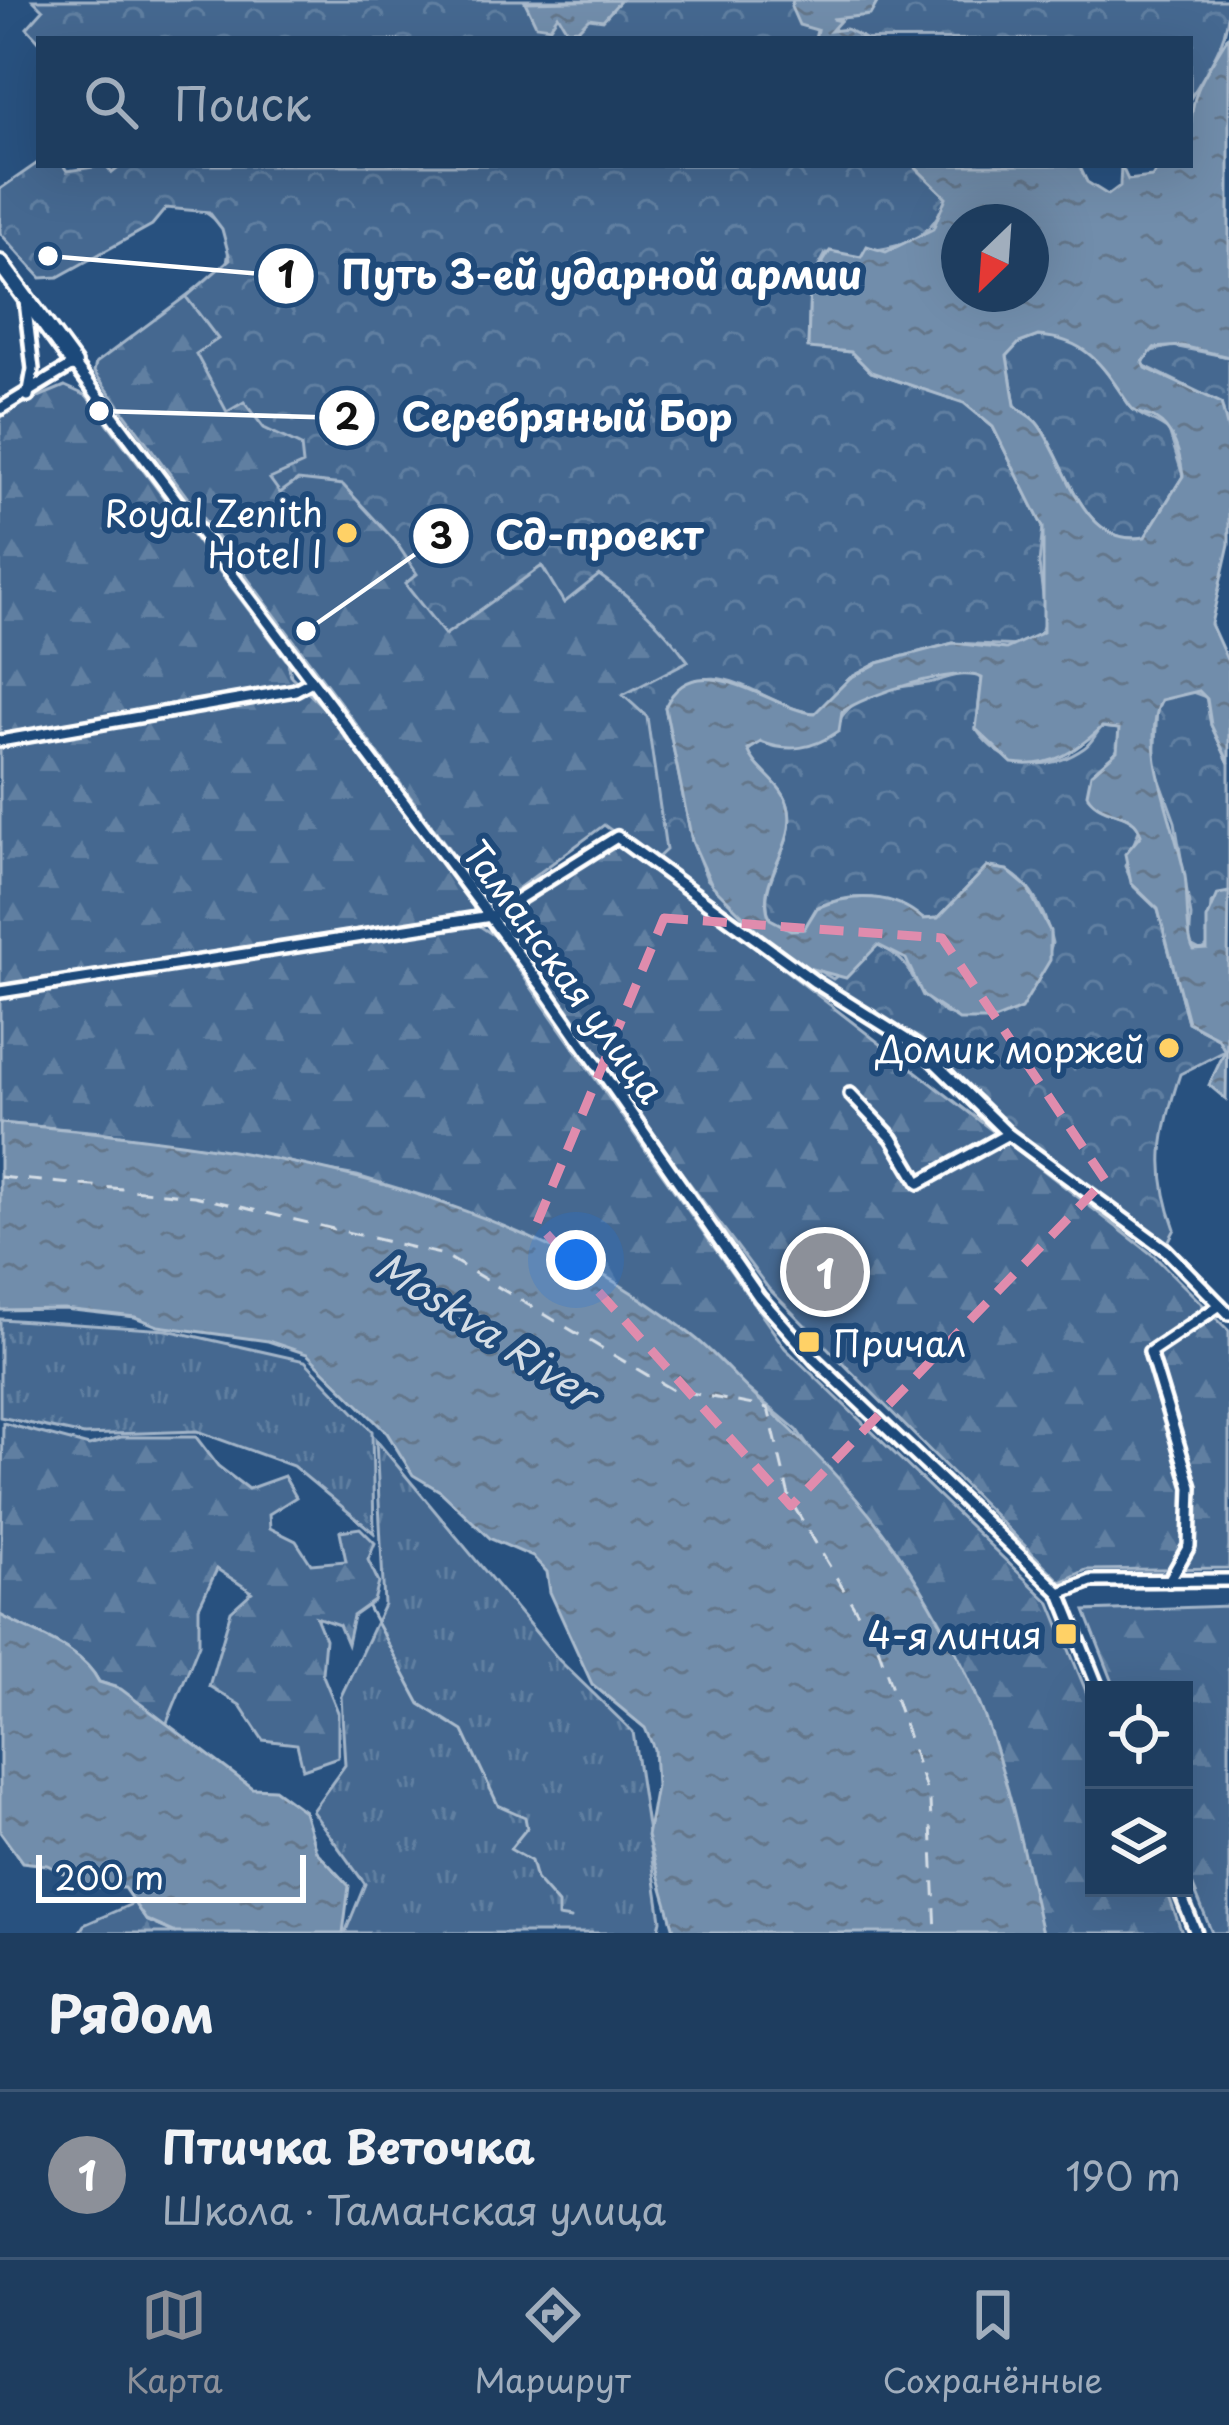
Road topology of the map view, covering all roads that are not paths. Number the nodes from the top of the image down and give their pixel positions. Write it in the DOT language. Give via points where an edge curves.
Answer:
graph roads {
  1 [pos="0,263"];
  2 [pos="35,318"];
  3 [pos="33,360"];
  4 [pos="69,368"];
  5 [pos="28,396"];
  6 [pos="0,409"];
  7 [pos="310,682"];
  8 [pos="0,741"];
  9 [pos="491,916"];
  10 [pos="0,992"];
  11 [pos="850,1094"];
  12 [pos="1008,1134"];
  13 [pos="1220,1305"];
  14 [pos="1229,1314"];
  15 [pos="1229,1580"];
  16 [pos="1169,1581"];
  17 [pos="1060,1593"];
  18 [pos="1095,1681"];
  19 [pos="1182,1897"];
  20 [pos="1196,1933"];
  1 -- 2 [label="street, Таманская улица"];
  2 -- 3 [label="street"];
  2 -- 4 [label="street, Таманская улица"];
  3 -- 4 [label="street" via="43,373"];
  3 -- 5 [label="street"];
  4 -- 5 [label="street"];
  4 -- 7 [label="street, Таманская улица"];
  5 -- 6 [label="street"];
  7 -- 8 [label="street"];
  7 -- 9 [label="street, Таманская улица"];
  9 -- 10 [label="street"];
  9 -- 12 [label="street" via="617,837 815,982 904,1036"];
  9 -- 17 [label="street, Таманская улица" via="784,1328"];
  11 -- 12 [label="street" via="892,1138 919,1183"];
  12 -- 13 [label="street" via="1166,1250"];
  13 -- 14 [label="street"];
  13 -- 16 [label="street" via="1150,1352 1191,1487 1189,1546"];
  15 -- 16 [label="street"];
  16 -- 17 [label="street" via="1091,1581"];
  17 -- 18 [label="street, Таманская улица"];
  19 -- 20 [label="street"];
}
